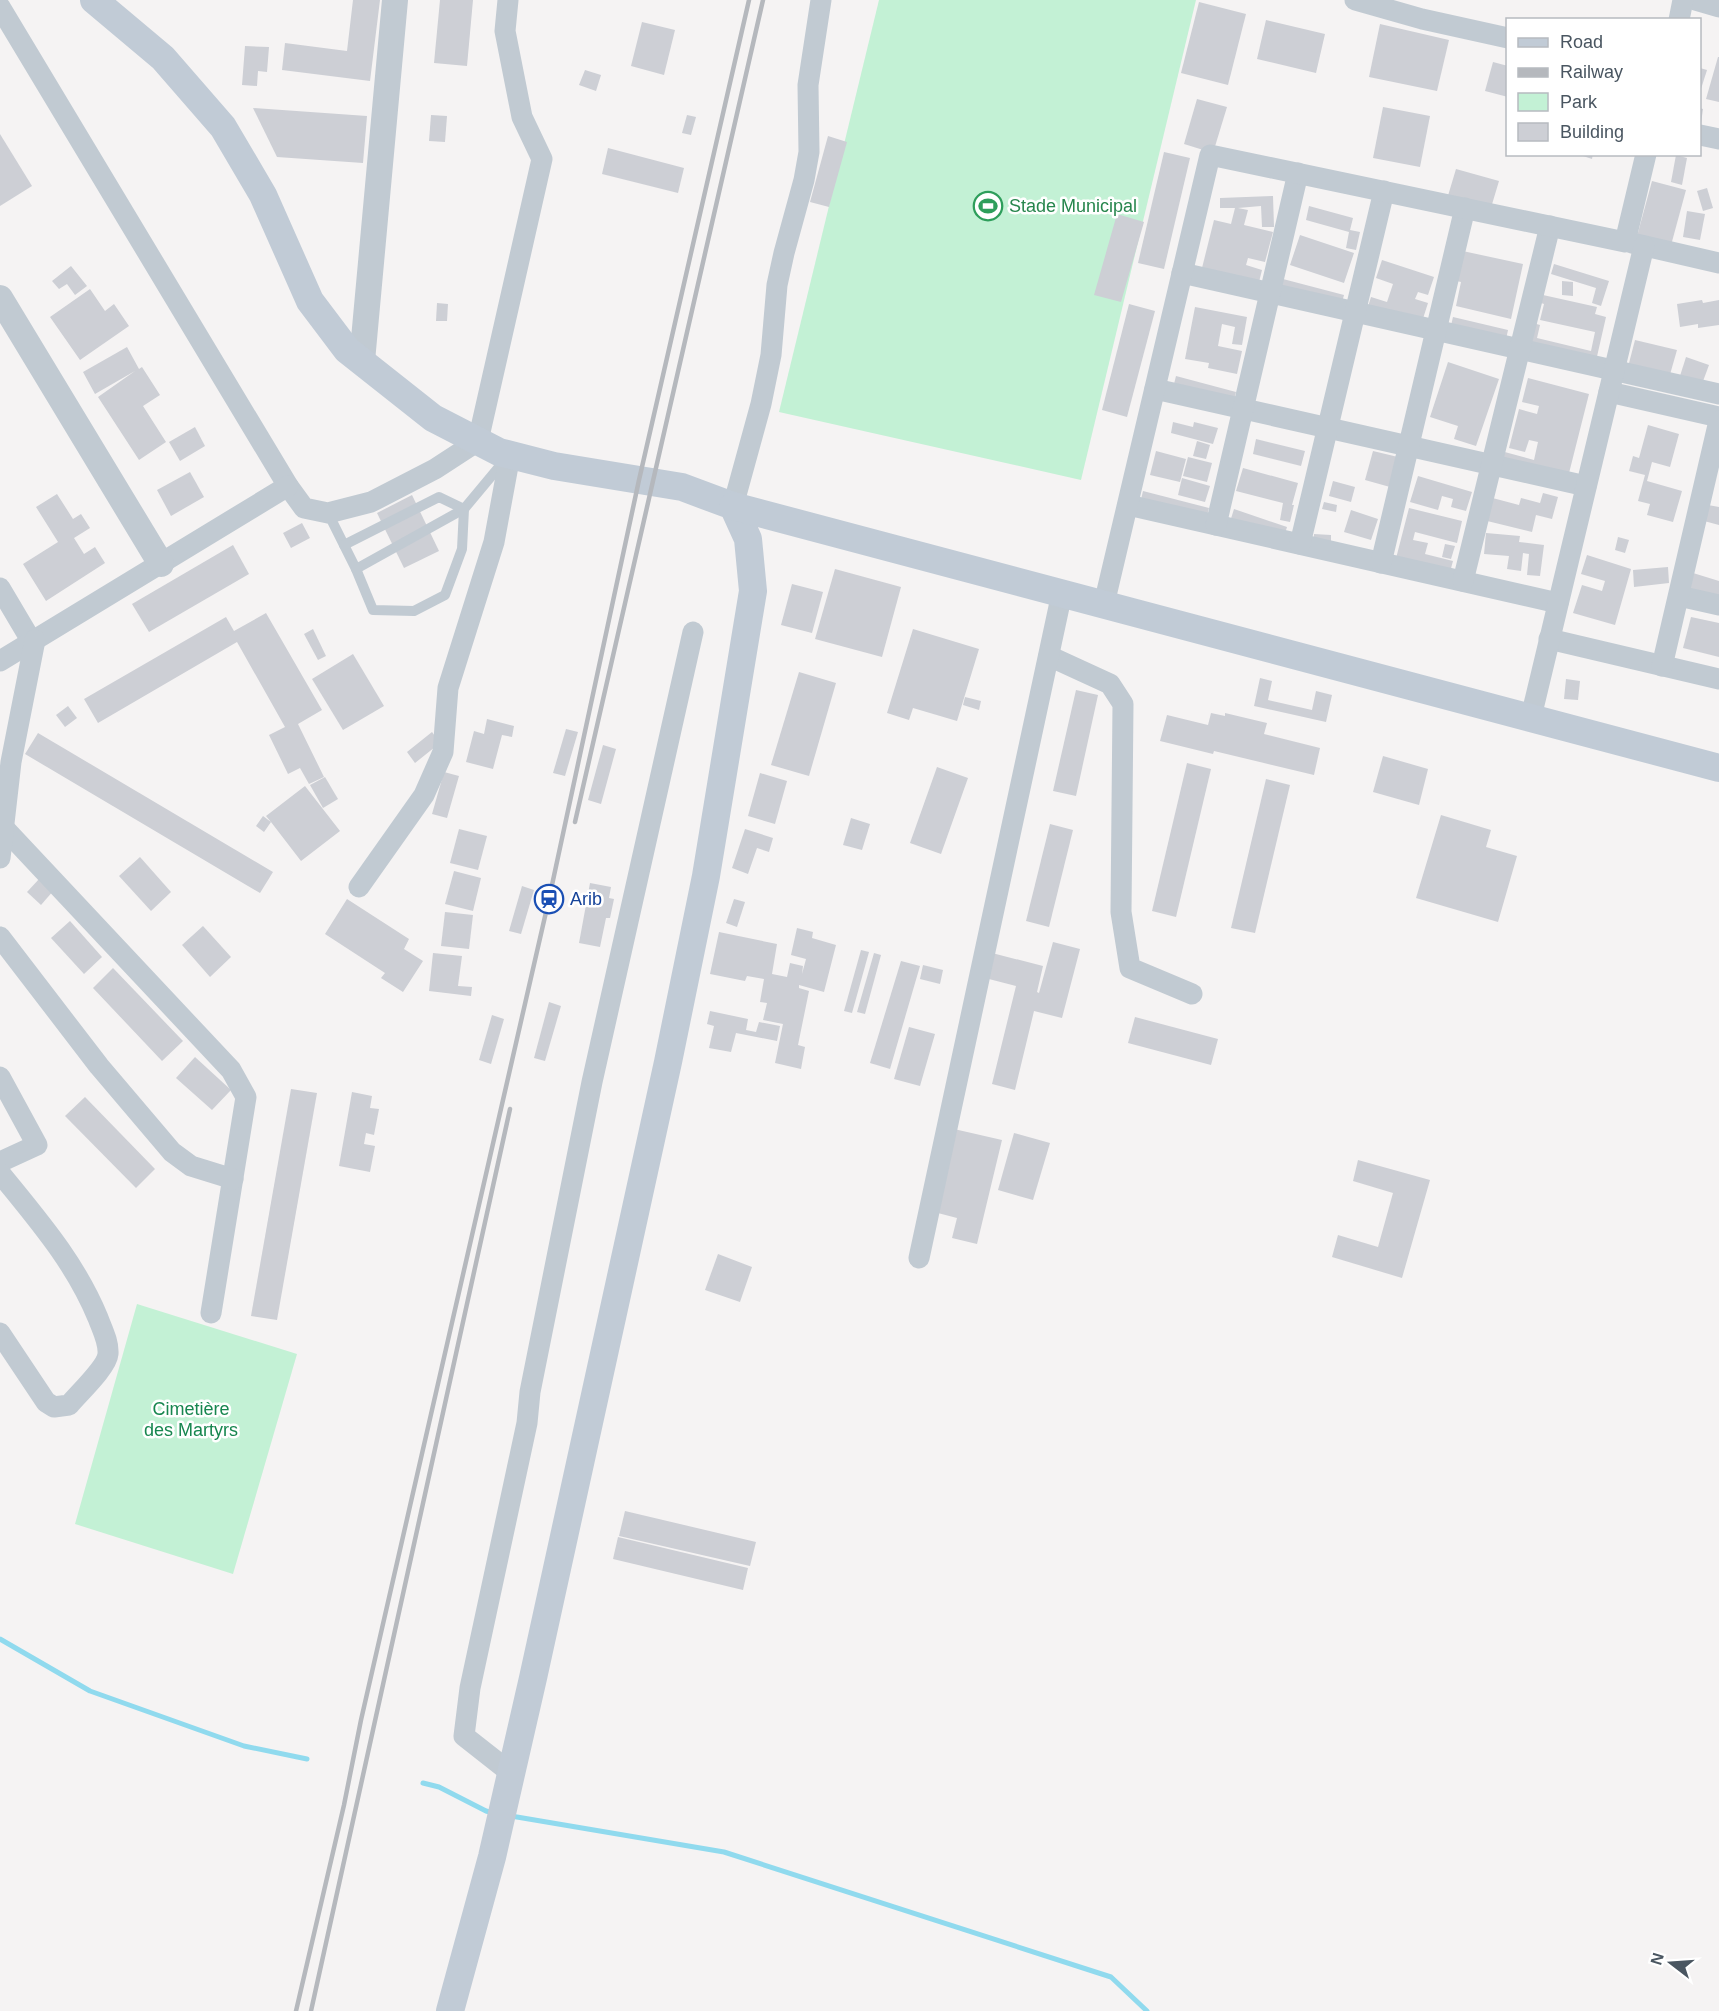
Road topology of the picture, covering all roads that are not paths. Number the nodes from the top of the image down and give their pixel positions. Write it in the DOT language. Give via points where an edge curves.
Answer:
graph roads {
  1 [pos="94,0"];
  2 [pos="395,0"];
  3 [pos="508,0"];
  4 [pos="821,0"];
  5 [pos="1355,0"];
  6 [pos="1683,0"];
  7 [pos="1695,0"];
  8 [pos="0,7"];
  9 [pos="1719,7"];
  10 [pos="1679,18"];
  11 [pos="1506,38"];
  12 [pos="1701,135"];
  13 [pos="1719,139"];
  14 [pos="1646,156"];
  15 [pos="1298,173"];
  16 [pos="1384,191"];
  17 [pos="1465,208"];
  18 [pos="1550,226"];
  19 [pos="1635,244"];
  20 [pos="1719,263"];
  21 [pos="1182,273"];
  22 [pos="1270,293"];
  23 [pos="0,298"];
  24 [pos="1355,312"];
  25 [pos="1436,330"];
  26 [pos="1520,349"];
  27 [pos="362,361"];
  28 [pos="1614,370"];
  29 [pos="1155,389"];
  30 [pos="1609,392"];
  31 [pos="1719,394"];
  32 [pos="1243,409"];
  33 [pos="1719,419"];
  34 [pos="1327,428"];
  35 [pos="478,441"];
  36 [pos="1409,446"];
  37 [pos="510,455"];
  38 [pos="1492,465"];
  39 [pos="288,486"];
  40 [pos="1586,486"];
  41 [pos="1128,505"];
  42 [pos="733,506"];
  43 [pos="464,509"];
  44 [pos="328,513"];
  45 [pos="1216,525"];
  46 [pos="1300,544"];
  47 [pos="344,545"];
  48 [pos="1381,563"];
  49 [pos="161,564"];
  50 [pos="356,568"];
  51 [pos="1463,581"];
  52 [pos="0,588"];
  53 [pos="1062,593"];
  54 [pos="1679,596"];
  55 [pos="1558,603"];
  56 [pos="1104,604"];
  57 [pos="1719,605"];
  58 [pos="693,632"];
  59 [pos="1549,639"];
  60 [pos="34,641"];
  61 [pos="1049,656"];
  62 [pos="0,661"];
  63 [pos="1662,666"];
  64 [pos="1719,679"];
  65 [pos="1531,717"];
  66 [pos="1719,768"];
  67 [pos="3,827"];
  68 [pos="0,858"];
  69 [pos="359,887"];
  70 [pos="0,936"];
  71 [pos="1192,994"];
  72 [pos="0,1077"];
  73 [pos="0,1162"];
  74 [pos="0,1173"];
  75 [pos="233,1179"];
  76 [pos="919,1258"];
  77 [pos="212,1313"];
  78 [pos="0,1333"];
  79 [pos="511,1773"];
  80 [pos="450,2011"];
  1 -- 27 [label="main road" via="163,58 223,127 263,195 310,301 347,350"];
  2 -- 27 [label="street"];
  3 -- 35 [label="street" via="506,31 522,117 542,159"];
  4 -- 42 [label="street" via="808,85 809,152 777,285 771,356 761,404"];
  5 -- 11 [label="street"];
  6 -- 10 [label="street"];
  7 -- 9 [label="street"];
  8 -- 39 [label="street"];
  12 -- 13 [label="street"];
  14 -- 19 [label="street"];
  15 -- 16 [label="street"];
  15 -- 21 [label="street" via="1210,155"];
  15 -- 22 [label="street"];
  16 -- 17 [label="street"];
  16 -- 24 [label="street"];
  17 -- 18 [label="street"];
  17 -- 25 [label="street"];
  18 -- 19 [label="street"];
  18 -- 26 [label="street"];
  19 -- 20 [label="street"];
  19 -- 28 [label="street"];
  21 -- 22 [label="street"];
  21 -- 29 [label="street"];
  22 -- 24 [label="street"];
  22 -- 32 [label="street"];
  23 -- 49 [label="street"];
  24 -- 25 [label="street"];
  24 -- 34 [label="street"];
  25 -- 26 [label="street"];
  25 -- 36 [label="street"];
  26 -- 28 [label="street"];
  26 -- 38 [label="street"];
  27 -- 35 [label="main road" via="433,418"];
  28 -- 30 [label="street"];
  28 -- 31 [label="street"];
  29 -- 32 [label="street"];
  29 -- 41 [label="street"];
  30 -- 33 [label="street"];
  30 -- 40 [label="street"];
  32 -- 34 [label="street"];
  32 -- 45 [label="street"];
  33 -- 54 [label="street"];
  34 -- 36 [label="street"];
  34 -- 46 [label="street"];
  35 -- 37 [label="main road"];
  35 -- 44 [label="street" via="435,469 371,502"];
  36 -- 38 [label="street"];
  36 -- 48 [label="street"];
  37 -- 42 [label="main road" via="682,487"];
  37 -- 43 [label="lane"];
  37 -- 69 [label="street" via="494,542 448,688 443,752 424,795"];
  38 -- 40 [label="street"];
  38 -- 51 [label="street"];
  39 -- 44 [label="street" via="304,508"];
  39 -- 49 [label="street"];
  40 -- 55 [label="street"];
  41 -- 45 [label="street"];
  41 -- 56 [label="street"];
  42 -- 53 [label="main road"];
  42 -- 79 [label="main road" via="748,538 753,591 706,876"];
  43 -- 47 [label="lane" via="439,497"];
  43 -- 50 [label="lane"];
  43 -- 50 [label="lane" via="462,549 445,595 414,611 373,610"];
  44 -- 47 [label="lane"];
  45 -- 46 [label="street"];
  46 -- 48 [label="street"];
  47 -- 50 [label="lane"];
  48 -- 51 [label="street"];
  49 -- 60 [label="street"];
  51 -- 55 [label="street"];
  52 -- 60 [label="street"];
  53 -- 56 [label="main road"];
  53 -- 61 [label="street"];
  54 -- 57 [label="street"];
  54 -- 63 [label="street"];
  55 -- 59 [label="street"];
  56 -- 65 [label="main road"];
  58 -- 79 [label="street" via="592,1082 527,1423 470,1688 464,1736"];
  59 -- 63 [label="street"];
  59 -- 65 [label="street"];
  60 -- 62 [label="street"];
  60 -- 67 [label="street"];
  61 -- 71 [label="street" via="1110,684 1123,704 1121,912 1130,968"];
  61 -- 76 [label="street"];
  63 -- 64 [label="street"];
  65 -- 66 [label="main road"];
  67 -- 68 [label="street"];
  67 -- 75 [label="street" via="241,1085 246,1097"];
  70 -- 75 [label="street" via="99,1066 172,1152 191,1166"];
  72 -- 73 [label="street" via="36,1145"];
  74 -- 78 [label="street" via="59,1246 92,1303 108,1354 105,1364 69,1405 54,1407 45,1402"];
  75 -- 77 [label="street"];
  79 -- 80 [label="main road"];
}
